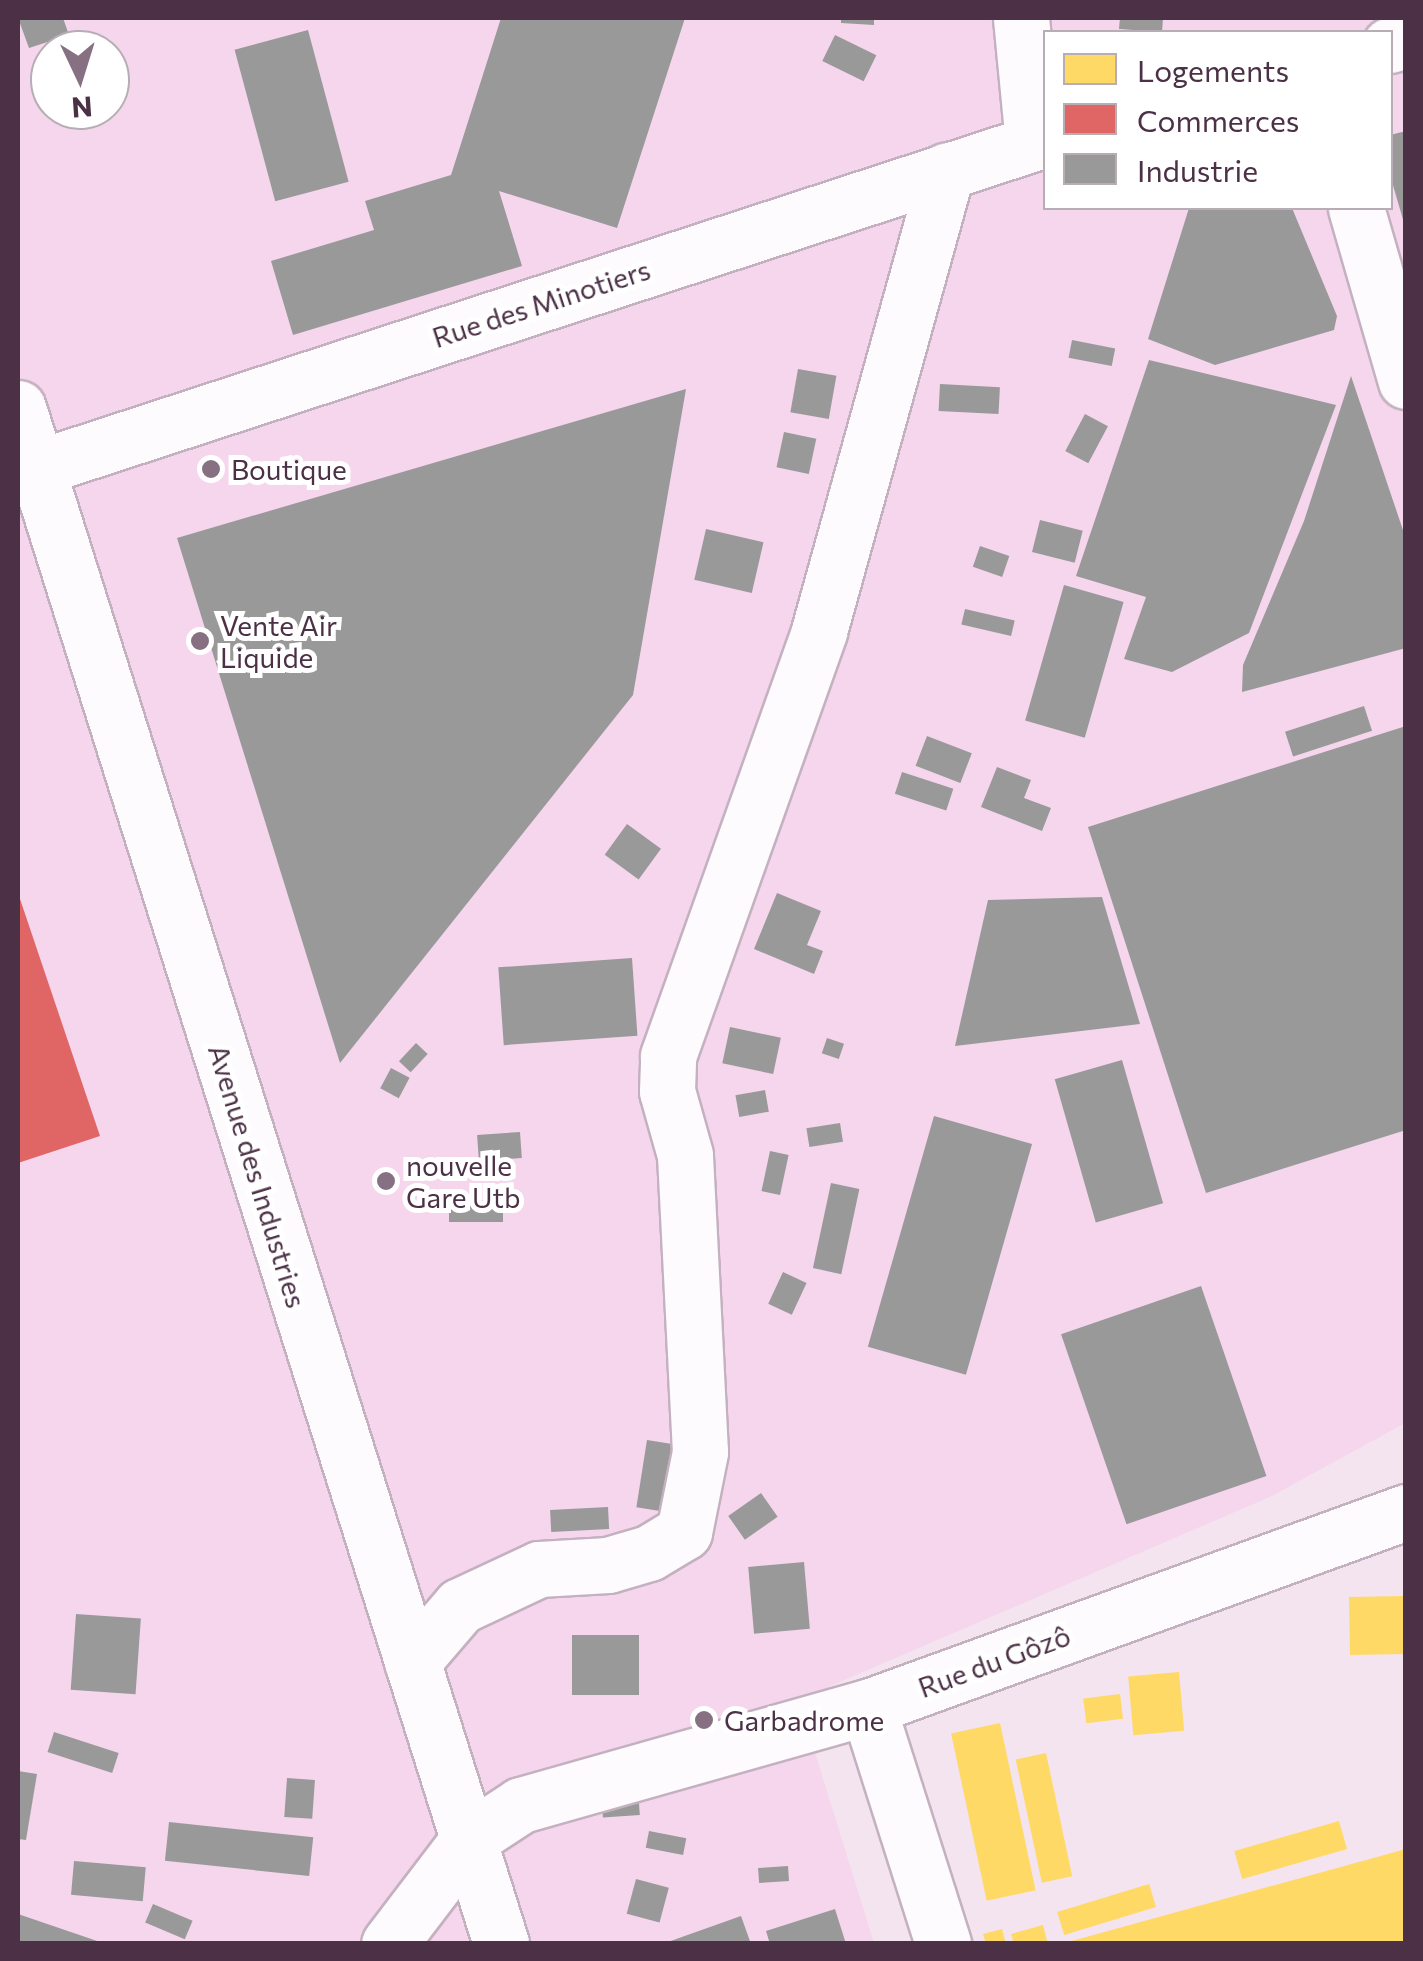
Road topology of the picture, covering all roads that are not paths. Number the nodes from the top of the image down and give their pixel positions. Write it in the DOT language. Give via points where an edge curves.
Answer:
graph roads {
  1 [pos="1020,18"];
  2 [pos="1039,141"];
  3 [pos="947,170"];
  4 [pos="1357,210"];
  5 [pos="1406,380"];
  6 [pos="18,408"];
  7 [pos="37,468"];
  8 [pos="1406,1512"];
  9 [pos="412,1662"];
  10 [pos="868,1707"];
  11 [pos="469,1839"];
  12 [pos="389,1944"];
  13 [pos="501,1944"];
  14 [pos="944,1944"];
  1 -- 2 [label="street"];
  2 -- 3 [label="street, Rue des Minotiers"];
  3 -- 7 [label="street, Rue des Minotiers"];
  3 -- 9 [label="street" via="819,631 668,1056 666,1090 686,1155 700,1452 684,1532 649,1553 608,1565 539,1569 460,1606"];
  4 -- 5 [label="street"];
  6 -- 7 [label="street, Avenue des Industries"];
  7 -- 9 [label="street, Avenue des Industries"];
  8 -- 10 [label="street, Rue du Gôzô"];
  9 -- 11 [label="street, Avenue des Industries"];
  10 -- 11 [label="street, Rue du Gôzô" via="521,1804"];
  10 -- 14 [label="street"];
  11 -- 12 [label="street, Rue du Gôzô"];
  11 -- 13 [label="street, Avenue des Industries"];
}
